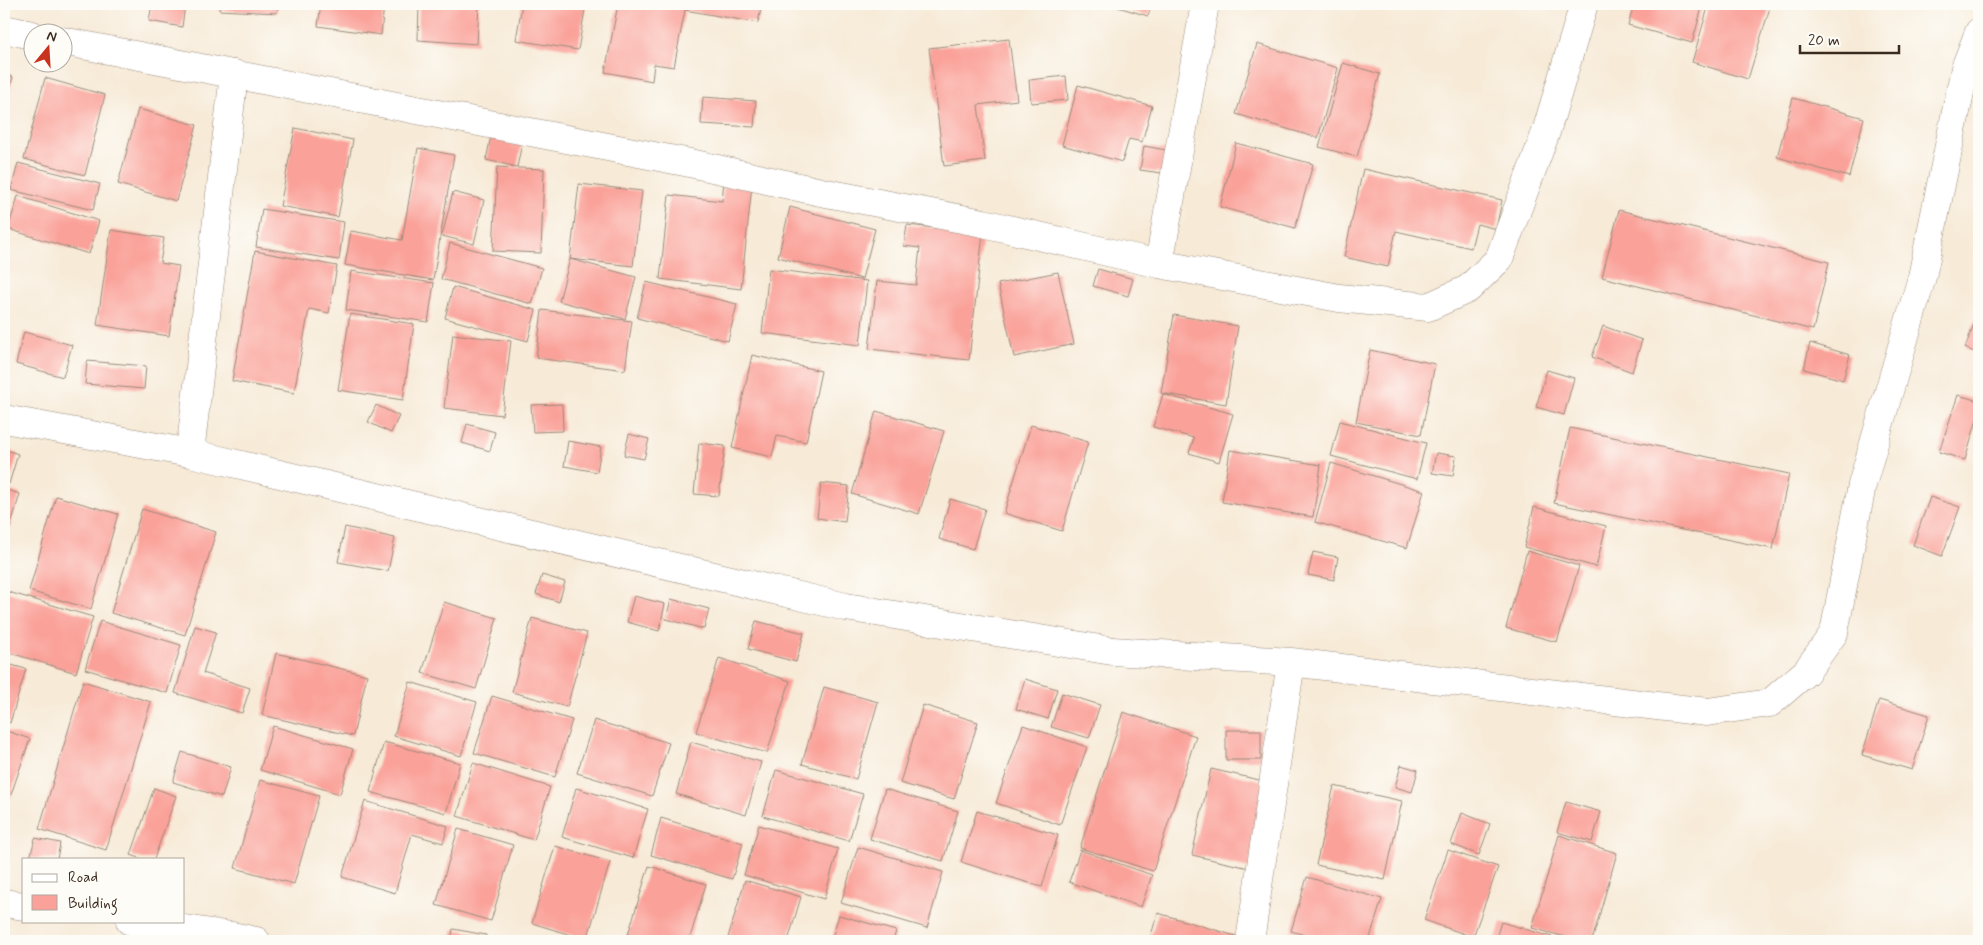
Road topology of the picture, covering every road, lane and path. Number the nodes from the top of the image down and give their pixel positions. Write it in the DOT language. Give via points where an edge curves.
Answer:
graph roads {
  1 [pos="1206,4"];
  2 [pos="1584,4"];
  3 [pos="4,29"];
  4 [pos="1979,32"];
  5 [pos="22,33"];
  6 [pos="72,42"];
  7 [pos="234,74"];
  8 [pos="1159,264"];
  9 [pos="4,419"];
  10 [pos="190,453"];
  11 [pos="1291,662"];
  12 [pos="4,903"];
  13 [pos="22,906"];
  14 [pos="137,922"];
  15 [pos="256,941"];
  16 [pos="1250,941"];
  1 -- 8 [label="street"];
  2 -- 8 [label="street" via="1546,132 1499,258 1468,289 1428,307 1339,298"];
  3 -- 5 [label="street"];
  4 -- 11 [label="street" via="1965,68 1922,277 1862,485 1834,633 1806,672 1770,703 1707,712"];
  6 -- 7 [label="street"];
  7 -- 8 [label="street" via="983,223"];
  7 -- 10 [label="street"];
  9 -- 10 [label="street"];
  10 -- 11 [label="street" via="846,607 1112,651"];
  11 -- 16 [label="street"];
  12 -- 13 [label="street"];
  14 -- 15 [label="street"];
}
